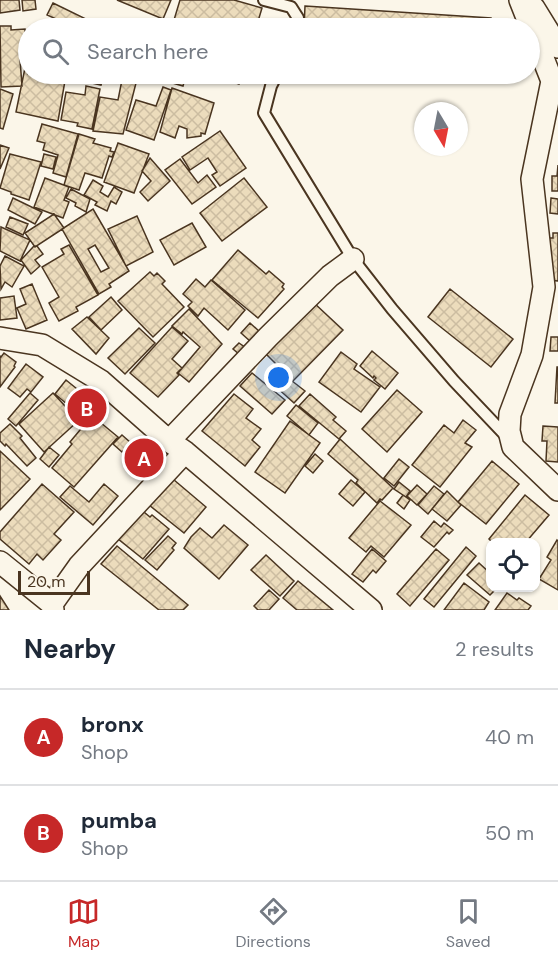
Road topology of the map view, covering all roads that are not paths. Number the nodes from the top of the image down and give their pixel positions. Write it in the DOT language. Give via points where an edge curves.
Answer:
graph roads {
  1 [pos="264,0"];
  2 [pos="520,0"];
  3 [pos="529,0"];
  4 [pos="298,18"];
  5 [pos="527,18"];
  6 [pos="558,47"];
  7 [pos="540,51"];
  8 [pos="272,84"];
  9 [pos="353,260"];
  10 [pos="0,338"];
  11 [pos="511,441"];
  12 [pos="177,447"];
  13 [pos="558,490"];
  14 [pos="0,562"];
  15 [pos="53,607"];
  16 [pos="371,610"];
  1 -- 4 [label="lane" via="291,7"];
  2 -- 5 [label="street"];
  3 -- 6 [label="street"];
  7 -- 11 [label="street" via="552,81 532,179 544,287 532,355 510,414"];
  8 -- 9 [label="lane" via="264,113"];
  9 -- 11 [label="lane" via="454,381"];
  9 -- 12 [label="street" via="322,284"];
  10 -- 12 [label="street" via="42,345 92,375"];
  11 -- 13 [label="street"];
  12 -- 15 [label="street" via="79,566"];
  12 -- 16 [label="street"];
  14 -- 15 [label="street"];
}
